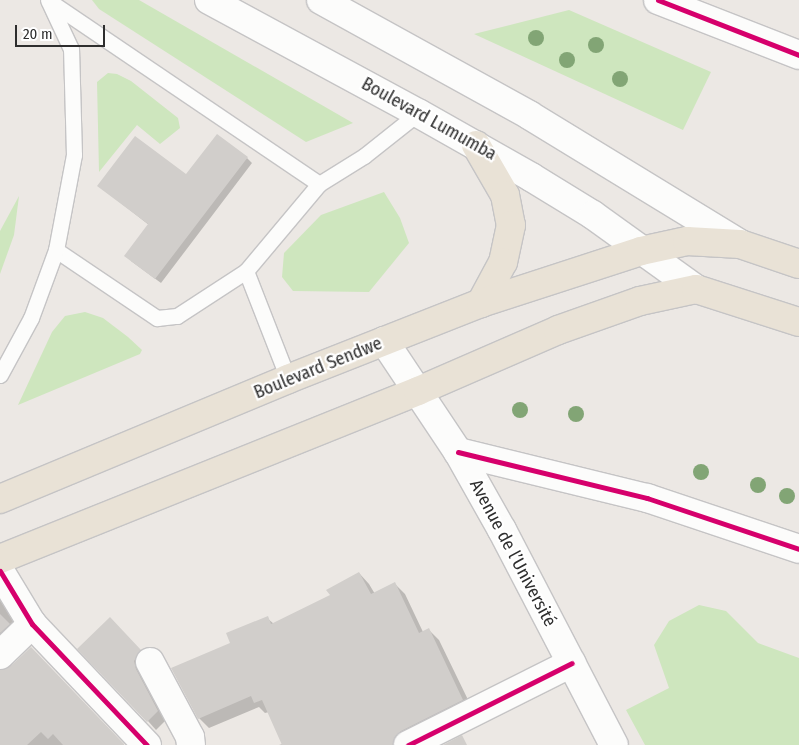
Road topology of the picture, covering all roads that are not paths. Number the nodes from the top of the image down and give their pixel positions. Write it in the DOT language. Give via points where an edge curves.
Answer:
graph roads {
  1 [pos="48,0"];
  2 [pos="209,0"];
  3 [pos="321,0"];
  4 [pos="658,0"];
  5 [pos="799,55"];
  6 [pos="418,113"];
  7 [pos="476,145"];
  8 [pos="318,184"];
  9 [pos="740,244"];
  10 [pos="56,250"];
  11 [pos="641,251"];
  12 [pos="799,264"];
  13 [pos="246,271"];
  14 [pos="696,289"];
  15 [pos="481,303"];
  16 [pos="799,322"];
  17 [pos="384,341"];
  18 [pos="0,376"];
  19 [pos="288,379"];
  20 [pos="418,391"];
  21 [pos="458,452"];
  22 [pos="0,499"];
  23 [pos="799,549"];
  24 [pos="0,559"];
  25 [pos="0,570"];
  26 [pos="32,624"];
  27 [pos="0,655"];
  28 [pos="150,662"];
  29 [pos="572,664"];
  30 [pos="147,745"];
  31 [pos="191,745"];
  32 [pos="408,745"];
  33 [pos="614,745"];
  1 -- 8 [label="lane"];
  1 -- 10 [label="lane" via="71,49 74,135 74,155"];
  2 -- 6 [label="main road, Boulevard Lumumba"];
  3 -- 9 [label="main road" via="528,115"];
  4 -- 5 [label="main road"];
  6 -- 7 [label="main road, Boulevard Lumumba"];
  6 -- 8 [label="lane" via="364,156"];
  7 -- 11 [label="main road, Boulevard Lumumba" via="593,215"];
  7 -- 15 [label="highway" via="505,195 511,225 503,262"];
  8 -- 13 [label="lane"];
  9 -- 11 [label="highway" via="687,241"];
  9 -- 12 [label="highway"];
  10 -- 13 [label="lane" via="157,318 177,316"];
  10 -- 18 [label="lane" via="30,318"];
  11 -- 14 [label="main road, Boulevard Lumumba"];
  11 -- 15 [label="highway, Boulevard Sendwe"];
  13 -- 19 [label="lane"];
  14 -- 16 [label="highway, Boulevard Lumumba"];
  14 -- 20 [label="highway, Boulevard Lumumba" via="640,301 558,330"];
  15 -- 17 [label="highway, Boulevard Sendwe"];
  17 -- 19 [label="highway, Boulevard Sendwe"];
  17 -- 20 [label="main road, Avenue de l’Université"];
  19 -- 22 [label="highway, Boulevard Sendwe"];
  20 -- 21 [label="main road, Avenue de l’Université"];
  20 -- 24 [label="highway"];
  21 -- 23 [label="main road" via="647,498"];
  21 -- 29 [label="main road, Avenue de l’Université"];
  25 -- 26 [label="main road"];
  26 -- 27 [label="main road"];
  26 -- 30 [label="main road"];
  28 -- 31 [label="main road" via="190,737"];
  29 -- 32 [label="main road"];
  29 -- 33 [label="main road, Avenue de l’Université"];
}
